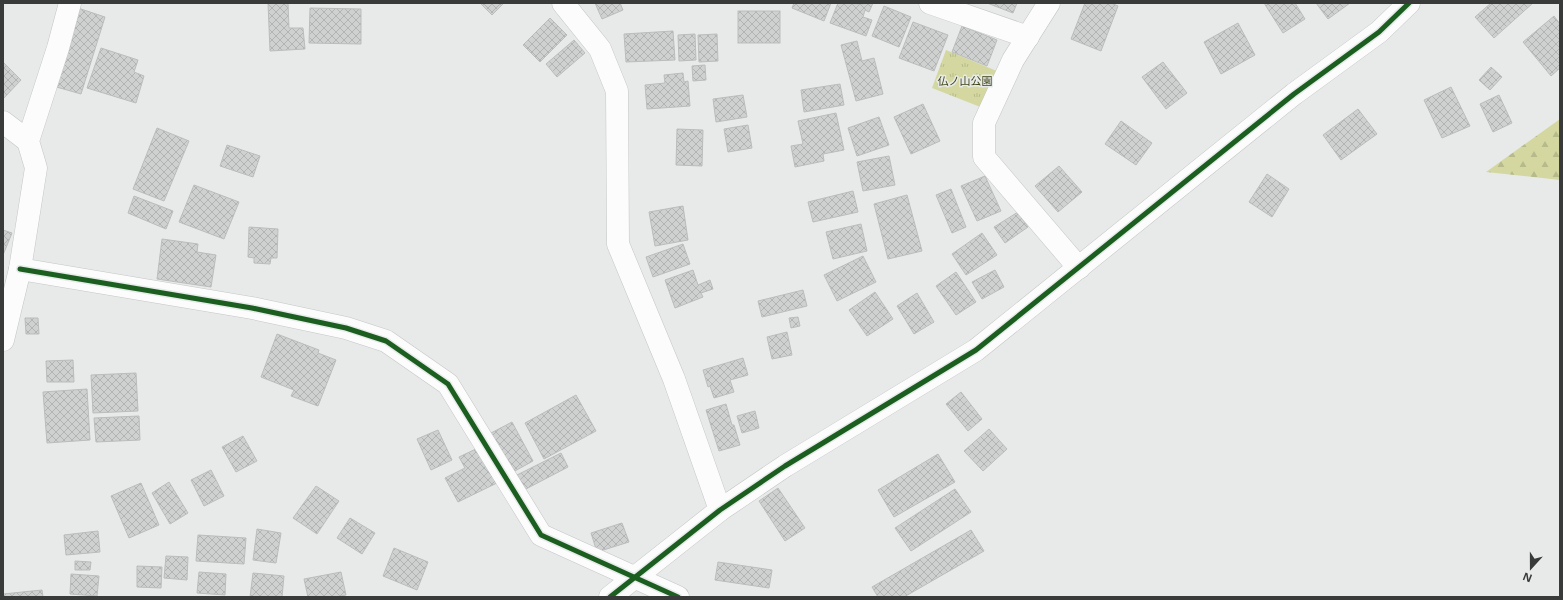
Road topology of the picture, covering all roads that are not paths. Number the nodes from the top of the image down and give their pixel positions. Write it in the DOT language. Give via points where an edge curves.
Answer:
graph roads {
  1 [pos="70,3"];
  2 [pos="563,3"];
  3 [pos="930,3"];
  4 [pos="1049,3"];
  5 [pos="1409,3"];
  6 [pos="1028,37"];
  7 [pos="3,122"];
  8 [pos="28,141"];
  9 [pos="1079,268"];
  10 [pos="20,269"];
  11 [pos="3,340"];
  12 [pos="720,510"];
  13 [pos="635,577"];
  14 [pos="610,597"];
  15 [pos="678,597"];
  1 -- 8 [label="street"];
  2 -- 12 [label="street" via="600,49 617,91 618,244 674,379"];
  3 -- 6 [label="street"];
  4 -- 6 [label="street"];
  5 -- 9 [label="street" via="1379,32 1294,94"];
  6 -- 9 [label="street" via="984,123 984,157"];
  7 -- 8 [label="street"];
  8 -- 10 [label="street" via="36,168"];
  9 -- 12 [label="street" via="976,350 785,466"];
  10 -- 11 [label="street"];
  10 -- 13 [label="street" via="252,308 346,328 386,341 448,384 541,535"];
  12 -- 13 [label="street"];
  13 -- 14 [label="street"];
  13 -- 15 [label="street"];
}
